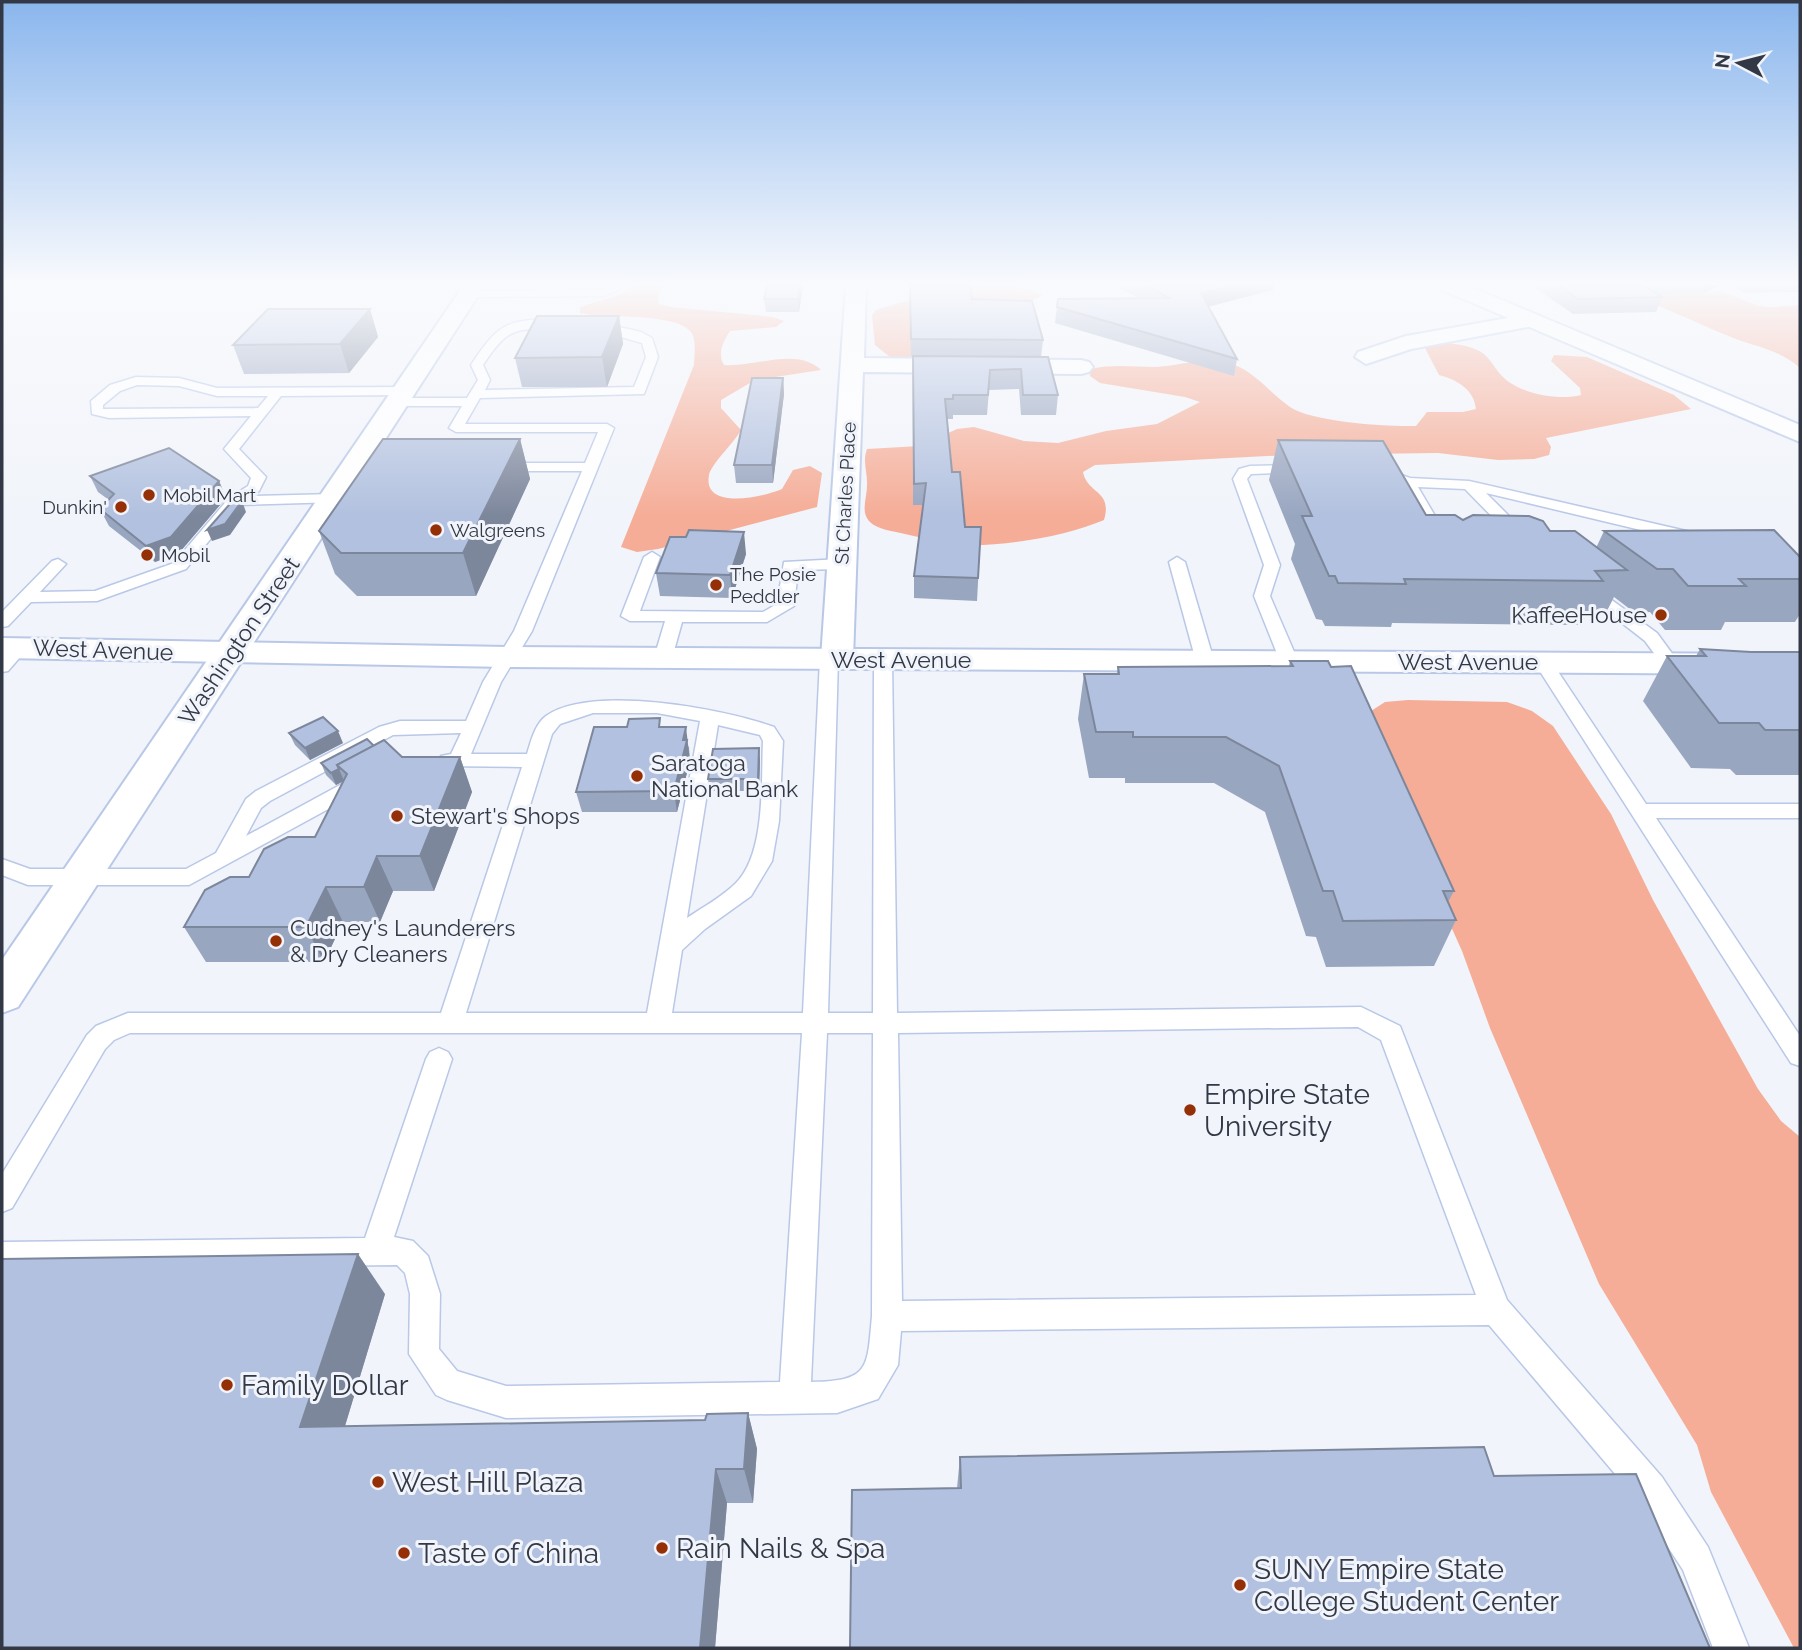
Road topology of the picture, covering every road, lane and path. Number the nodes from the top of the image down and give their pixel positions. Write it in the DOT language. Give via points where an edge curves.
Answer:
graph roads {
  1 [pos="425,362"];
  2 [pos="479,362"];
  3 [pos="649,362"];
  4 [pos="852,362"];
  5 [pos="1629,362"];
  6 [pos="852,366"];
  7 [pos="1081,367"];
  8 [pos="278,391"];
  9 [pos="402,396"];
  10 [pos="474,398"];
  11 [pos="262,412"];
  12 [pos="456,428"];
  13 [pos="1800,434"];
  14 [pos="445,446"];
  15 [pos="489,467"];
  16 [pos="590,467"];
  17 [pos="1367,470"];
  18 [pos="1314,473"];
  19 [pos="1408,482"];
  20 [pos="1469,485"];
  21 [pos="334,499"];
  22 [pos="234,501"];
  23 [pos="1711,542"];
  24 [pos="1530,543"];
  25 [pos="1450,555"];
  26 [pos="652,557"];
  27 [pos="1177,562"];
  28 [pos="58,564"];
  29 [pos="842,564"];
  30 [pos="1570,574"];
  31 [pos="26,597"];
  32 [pos="675,616"];
  33 [pos="6,646"];
  34 [pos="231,653"];
  35 [pos="508,657"];
  36 [pos="663,658"];
  37 [pos="833,659"];
  38 [pos="883,660"];
  39 [pos="1205,661"];
  40 [pos="1289,661"];
  41 [pos="1544,662"];
  42 [pos="1671,663"];
  43 [pos="1800,664"];
  44 [pos="710,716"];
  45 [pos="474,727"];
  46 [pos="459,760"];
  47 [pos="534,760"];
  48 [pos="422,761"];
  49 [pos="371,778"];
  50 [pos="1640,810"];
  51 [pos="1800,811"];
  52 [pos="225,857"];
  53 [pos="2,867"];
  54 [pos="81,878"];
  55 [pos="671,946"];
  56 [pos="2,995"];
  57 [pos="815,1022"];
  58 [pos="658,1023"];
  59 [pos="885,1023"];
  60 [pos="450,1024"];
  61 [pos="1800,1056"];
  62 [pos="439,1059"];
  63 [pos="2,1199"];
  64 [pos="375,1252"];
  65 [pos="2,1256"];
  66 [pos="1496,1310"];
  67 [pos="887,1316"];
  68 [pos="795,1398"];
  69 [pos="1731,1648"];
  1 -- 9 [label="main road, Washington Street"];
  2 -- 10 [label="lane" via="484,380"];
  3 -- 10 [label="lane" via="643,387 630,393"];
  4 -- 6 [label="main road, St Charles Place"];
  5 -- 13 [label="main road"];
  6 -- 7 [label="main road"];
  6 -- 29 [label="main road, St Charles Place"];
  8 -- 9 [label="lane"];
  8 -- 11 [label="lane"];
  8 -- 11 [label="lane" via="210,391 179,382 136,382 115,388 96,404 97,411 109,414"];
  9 -- 10 [label="lane"];
  9 -- 21 [label="main road, Washington Street"];
  10 -- 12 [label="lane"];
  11 -- 22 [label="lane" via="231,449 259,477 254,488"];
  12 -- 14 [label="lane"];
  12 -- 16 [label="lane" via="607,428"];
  15 -- 16 [label="lane"];
  16 -- 35 [label="lane"];
  17 -- 19 [label="lane"];
  18 -- 40 [label="lane" via="1257,469 1240,475 1272,565 1262,596"];
  19 -- 20 [label="lane"];
  19 -- 25 [label="lane"];
  20 -- 23 [label="lane"];
  20 -- 24 [label="lane"];
  21 -- 22 [label="lane"];
  21 -- 34 [label="main road, Washington Street"];
  22 -- 31 [label="lane" via="180,566 97,596"];
  26 -- 32 [label="lane" via="630,615"];
  27 -- 39 [label="lane"];
  28 -- 31 [label="lane"];
  29 -- 32 [label="lane" via="790,565 785,606 767,617"];
  29 -- 37 [label="main road, St Charles Place"];
  30 -- 42 [label="lane" via="1651,638"];
  31 -- 33 [label="lane"];
  32 -- 36 [label="lane"];
  33 -- 34 [label="main road, West Avenue"];
  34 -- 35 [label="main road, West Avenue"];
  34 -- 54 [label="main road, Washington Street"];
  35 -- 36 [label="main road, West Avenue"];
  35 -- 45 [label="lane"];
  36 -- 37 [label="main road, West Avenue"];
  37 -- 38 [label="main road, West Avenue"];
  37 -- 57 [label="lane"];
  38 -- 39 [label="main road, West Avenue"];
  38 -- 59 [label="lane"];
  39 -- 40 [label="main road, West Avenue"];
  40 -- 41 [label="main road, West Avenue"];
  41 -- 42 [label="main road, West Avenue"];
  41 -- 50 [label="lane"];
  42 -- 43 [label="main road, West Avenue"];
  44 -- 47 [label="lane" via="657,707 591,707 570,712 553,720"];
  44 -- 55 [label="lane"];
  44 -- 55 [label="lane" via="767,731 773,741 764,849 752,882"];
  45 -- 46 [label="lane"];
  45 -- 52 [label="lane" via="386,731 262,796 253,804"];
  46 -- 47 [label="lane"];
  46 -- 48 [label="lane"];
  47 -- 60 [label="lane"];
  49 -- 52 [label="lane"];
  50 -- 51 [label="lane"];
  50 -- 61 [label="lane"];
  52 -- 54 [label="lane" via="189,877"];
  53 -- 54 [label="lane" via="27,877"];
  54 -- 56 [label="main road, Washington Street"];
  55 -- 58 [label="lane"];
  57 -- 58 [label="lane"];
  57 -- 59 [label="lane"];
  57 -- 68 [label="lane"];
  58 -- 60 [label="lane"];
  59 -- 66 [label="lane" via="1361,1017 1391,1033"];
  59 -- 67 [label="lane"];
  60 -- 63 [label="lane" via="128,1023 116,1027 96,1042"];
  62 -- 64 [label="lane"];
  64 -- 65 [label="lane"];
  64 -- 68 [label="lane" via="403,1251 418,1266 425,1294 424,1354 447,1384 506,1402"];
  66 -- 67 [label="lane"];
  66 -- 69 [label="lane" via="1650,1489 1696,1559"];
  67 -- 68 [label="lane" via="883,1365 867,1388 837,1397"];
}
